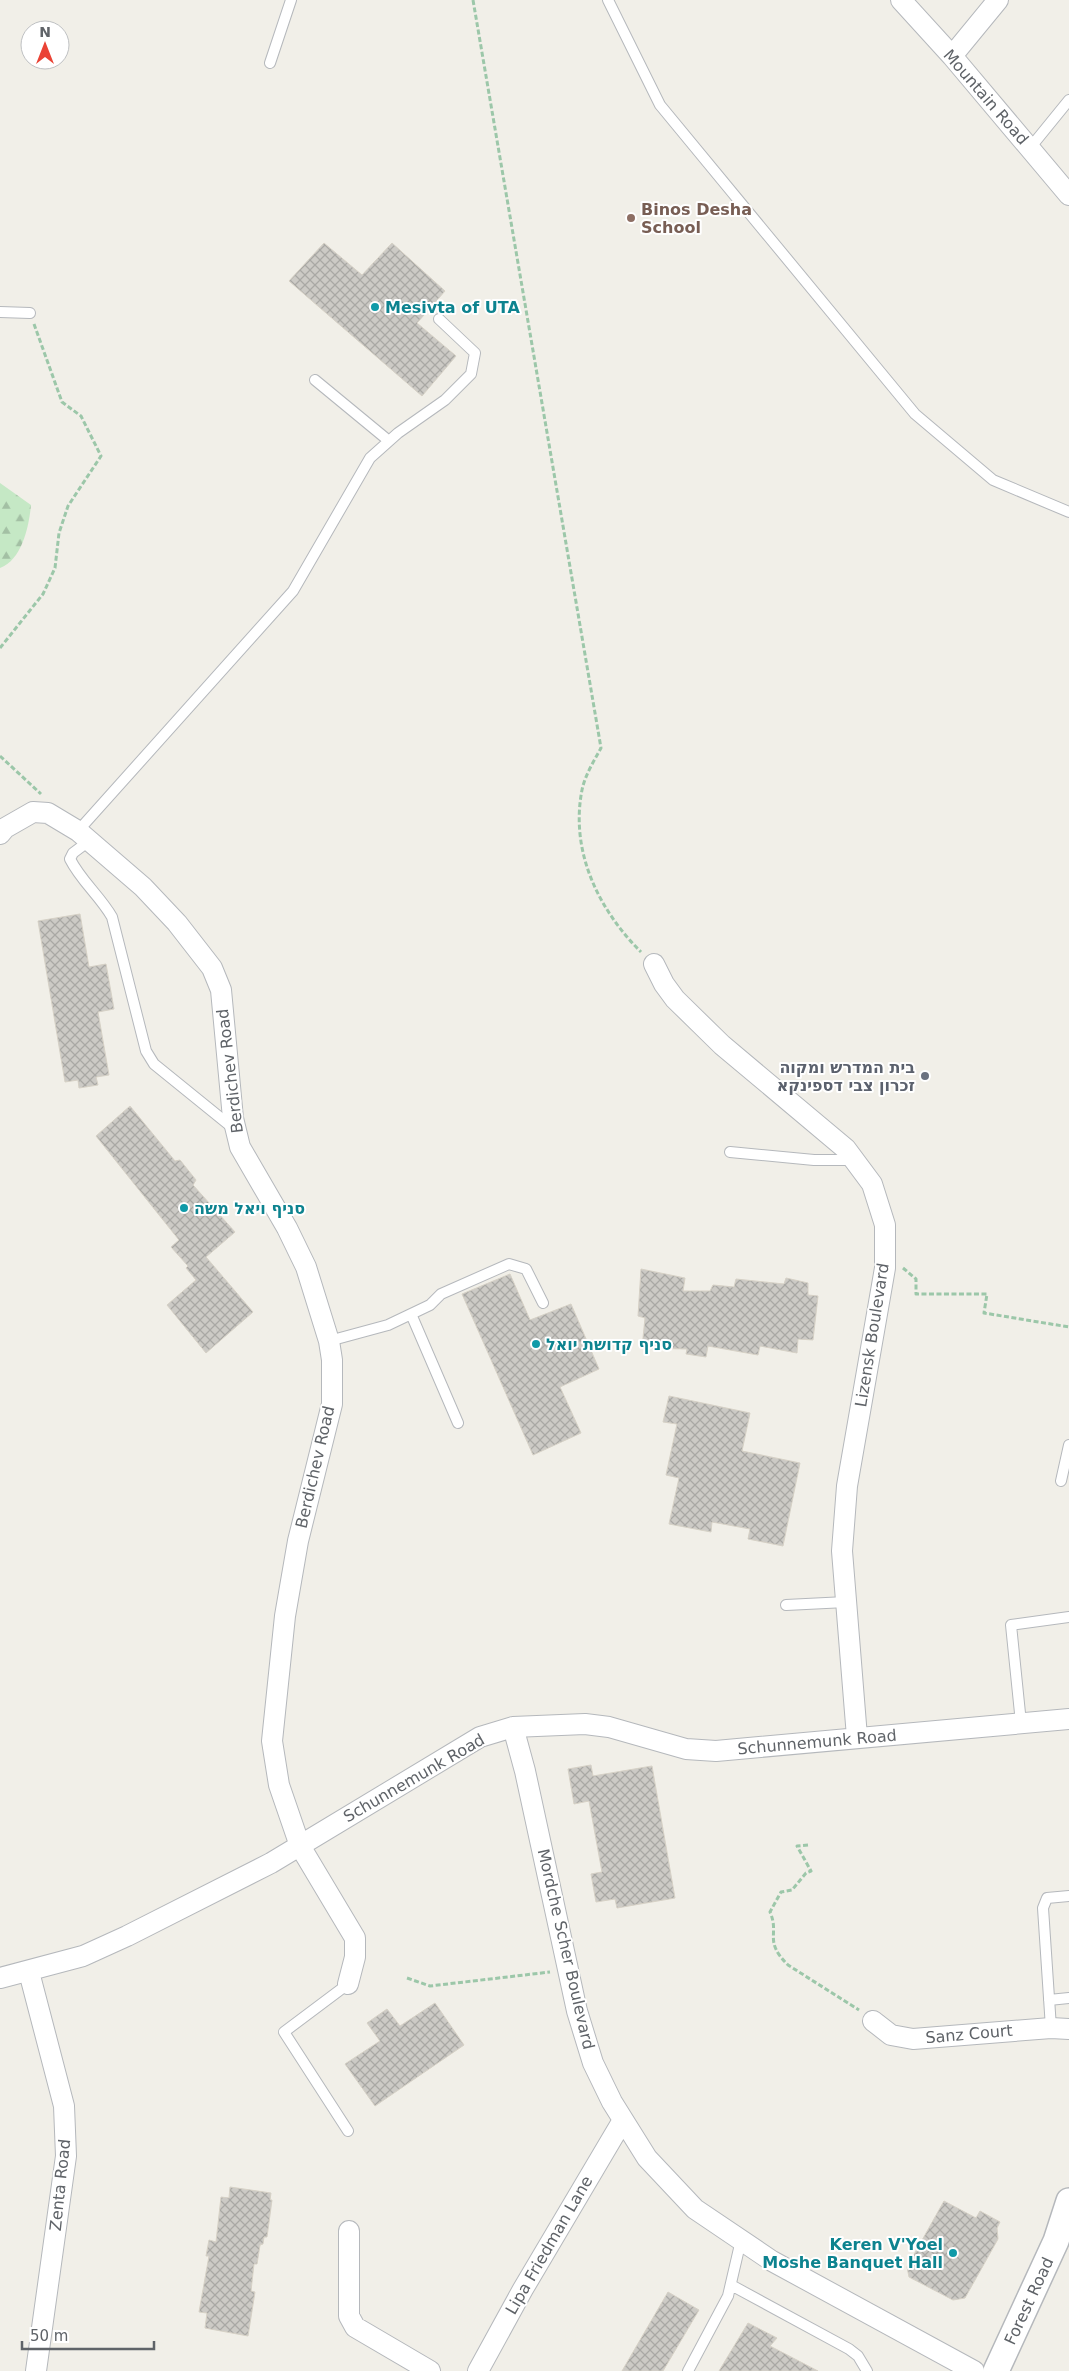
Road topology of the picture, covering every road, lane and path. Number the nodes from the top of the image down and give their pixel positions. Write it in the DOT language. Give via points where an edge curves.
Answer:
graph roads {
  1 [pos="291,0"];
  2 [pos="473,0"];
  3 [pos="608,0"];
  4 [pos="901,0"];
  5 [pos="998,0"];
  6 [pos="952,56"];
  7 [pos="270,63"];
  8 [pos="1069,100"];
  9 [pos="1030,148"];
  10 [pos="1069,195"];
  11 [pos="0,312"];
  12 [pos="30,313"];
  13 [pos="439,319"];
  14 [pos="315,380"];
  15 [pos="389,441"];
  16 [pos="1069,512"];
  17 [pos="0,648"];
  18 [pos="0,756"];
  19 [pos="48,814"];
  20 [pos="0,834"];
  21 [pos="83,836"];
  22 [pos="654,964"];
  23 [pos="236,1131"];
  24 [pos="730,1152"];
  25 [pos="854,1160"];
  26 [pos="885,1268"];
  27 [pos="543,1303"];
  28 [pos="411,1314"];
  29 [pos="1069,1327"];
  30 [pos="329,1341"];
  31 [pos="458,1423"];
  32 [pos="1069,1445"];
  33 [pos="1060,1481"];
  34 [pos="846,1602"];
  35 [pos="786,1606"];
  36 [pos="1069,1617"];
  37 [pos="1069,1719"];
  38 [pos="1021,1723"];
  39 [pos="513,1727"];
  40 [pos="857,1737"];
  41 [pos="808,1844"];
  42 [pos="300,1846"];
  43 [pos="1069,1896"];
  44 [pos="568,1970"];
  45 [pos="29,1972"];
  46 [pos="0,1978"];
  47 [pos="407,1978"];
  48 [pos="348,1984"];
  49 [pos="1069,1998"];
  50 [pos="1048,2000"];
  51 [pos="874,2021"];
  52 [pos="1060,2029"];
  53 [pos="623,2120"];
  54 [pos="348,2131"];
  55 [pos="1069,2201"];
  56 [pos="350,2231"];
  57 [pos="741,2240"];
  58 [pos="731,2286"];
  59 [pos="36,2371"];
  60 [pos="430,2371"];
  61 [pos="478,2371"];
  62 [pos="688,2371"];
  63 [pos="867,2371"];
  64 [pos="974,2371"];
  65 [pos="996,2371"];
  1 -- 7 [label="lane"];
  2 -- 22 [label="path" via="601,748 582,788 580,842 587,871 598,895 622,933"];
  3 -- 16 [label="lane" via="660,105 915,414 993,480"];
  4 -- 6 [label="street, Mountain Road"];
  5 -- 6 [label="street"];
  6 -- 9 [label="street, Mountain Road"];
  8 -- 9 [label="lane"];
  9 -- 10 [label="street, Mountain Road"];
  11 -- 12 [label="lane"];
  12 -- 17 [label="path" via="62,402 80,416 101,456 68,506 59,533 55,568 43,594"];
  13 -- 15 [label="lane" via="475,353 471,374 446,400"];
  14 -- 15 [label="lane"];
  15 -- 21 [label="lane" via="370,458 293,591"];
  18 -- 19 [label="path" via="41,795"];
  19 -- 20 [label="street" via="33,812 4,828"];
  19 -- 21 [label="street, Berdichev Road"];
  21 -- 23 [label="street, Berdichev Road" via="143,887 177,923 212,968 221,990"];
  21 -- 23 [label="lane" via="70,860 112,917 146,1051 154,1064"];
  22 -- 25 [label="street, Lizensk Boulevard" via="675,999 722,1046"];
  23 -- 30 [label="street, Berdichev Road" via="240,1146 306,1267"];
  24 -- 25 [label="lane" via="814,1160"];
  25 -- 26 [label="street, Lizensk Boulevard" via="872,1184 885,1225"];
  26 -- 29 [label="path" via="904,1268 916,1279 916,1294 987,1294 984,1313"];
  26 -- 34 [label="street, Lizensk Boulevard" via="847,1486 842,1551"];
  27 -- 28 [label="lane" via="526,1269 509,1264 441,1294"];
  28 -- 30 [label="lane" via="388,1325"];
  28 -- 31 [label="lane"];
  30 -- 42 [label="street, Berdichev Road" via="332,1404 298,1541 285,1616 272,1741 279,1785"];
  32 -- 33 [label="lane"];
  34 -- 35 [label="lane"];
  34 -- 40 [label="street, Lizensk Boulevard"];
  36 -- 38 [label="lane" via="1011,1625"];
  37 -- 38 [label="street, Schunnemunk Road"];
  38 -- 40 [label="street, Schunnemunk Road"];
  39 -- 40 [label="street, Schunnemunk Road" via="593,1725 686,1749 716,1751"];
  39 -- 42 [label="street, Schunnemunk Road" via="480,1737"];
  39 -- 44 [label="street, Mordche Scher Boulevard"];
  41 -- 51 [label="path" via="797,1846 811,1871 792,1890 781,1892 770,1912 772,1944 788,1965"];
  42 -- 45 [label="street, Schunnemunk Road" via="127,1936 83,1956"];
  42 -- 48 [label="street, Berdichev Road" via="355,1938 355,1957"];
  43 -- 50 [label="lane" via="1047,1898 1043,1908"];
  44 -- 47 [label="path" via="430,1986"];
  44 -- 53 [label="street, Mordche Scher Boulevard" via="593,2063"];
  45 -- 46 [label="street, Schunnemunk Road"];
  45 -- 59 [label="street, Zenta Road" via="64,2106 66,2156"];
  48 -- 54 [label="lane" via="284,2032"];
  49 -- 50 [label="lane"];
  50 -- 52 [label="lane"];
  51 -- 52 [label="street, Sanz Court" via="891,2035 913,2039"];
  53 -- 57 [label="street, Mordche Scher Boulevard" via="647,2158 680,2194 695,2209"];
  53 -- 61 [label="street, Lipa Friedman Lane"];
  55 -- 65 [label="street, Forest Road" via="1056,2241"];
  56 -- 60 [label="street" via="349,2316 355,2327"];
  57 -- 58 [label="lane"];
  57 -- 64 [label="street, Mordche Scher Boulevard" via="772,2261"];
  58 -- 62 [label="lane"];
  58 -- 63 [label="lane" via="849,2348"];
}
